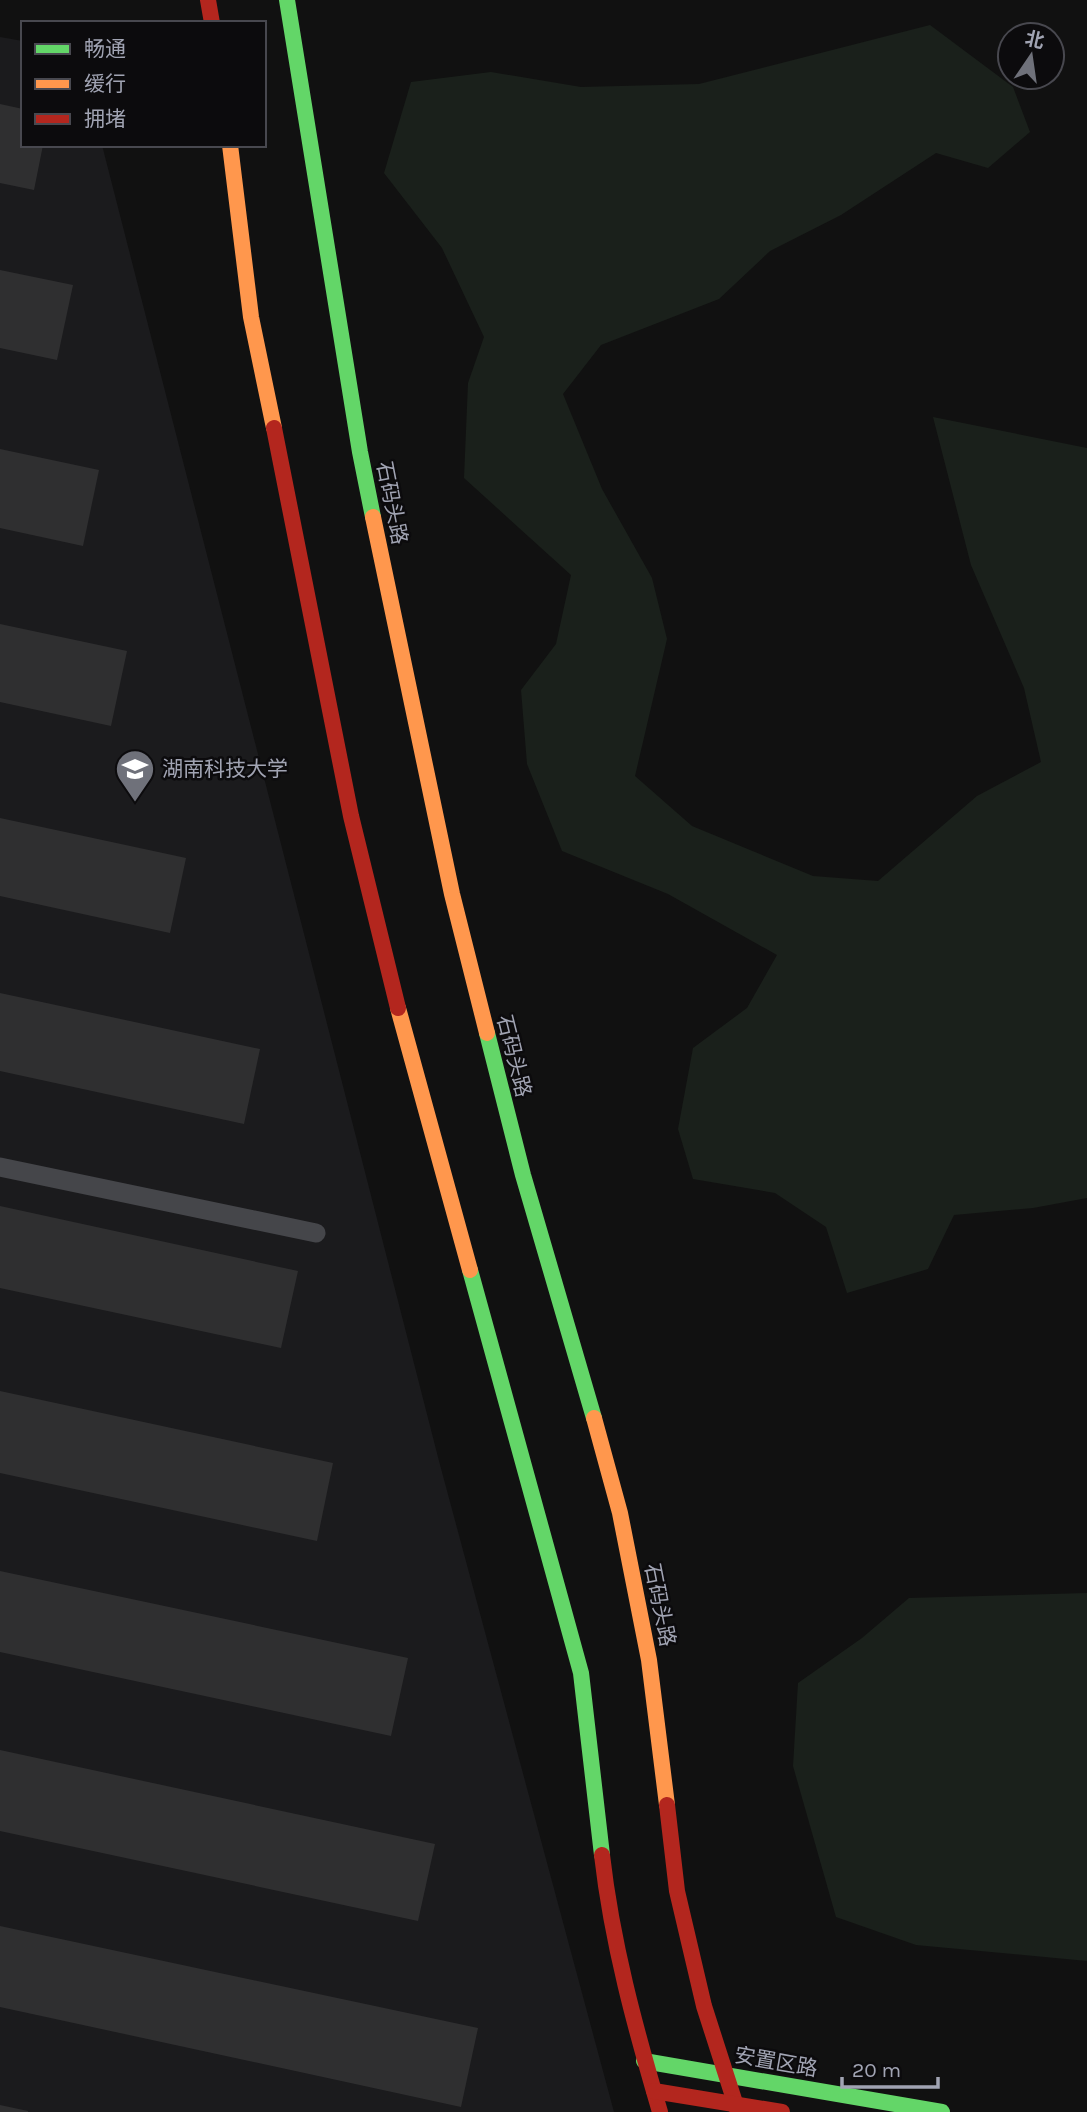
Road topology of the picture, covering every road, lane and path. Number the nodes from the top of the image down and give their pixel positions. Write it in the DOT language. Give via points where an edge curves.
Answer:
graph roads {
  1 [pos="208,0"];
  2 [pos="287,0"];
  3 [pos="212,21"];
  4 [pos="230,147"];
  5 [pos="0,1167"];
  6 [pos="316,1233"];
  7 [pos="644,2061"];
  8 [pos="725,2075"];
  9 [pos="654,2091"];
  10 [pos="736,2108"];
  11 [pos="660,2112"];
  12 [pos="782,2112"];
  13 [pos="942,2112"];
  1 -- 3 [label="main road"];
  2 -- 8 [label="main road, 石码头路" via="360,453 404,673 452,894 519,1162 620,1513 649,1660 677,1891"];
  4 -- 7 [label="main road" via="251,317 351,816 401,1022 580,1673 608,1906"];
  5 -- 6 [label="lane"];
  7 -- 8 [label="main road, 安置区路"];
  7 -- 9 [label="main road"];
  8 -- 10 [label="main road, 石码头路"];
  8 -- 13 [label="main road, 安置区路"];
  9 -- 10 [label="main road"];
  9 -- 11 [label="main road"];
  10 -- 12 [label="main road"];
}
